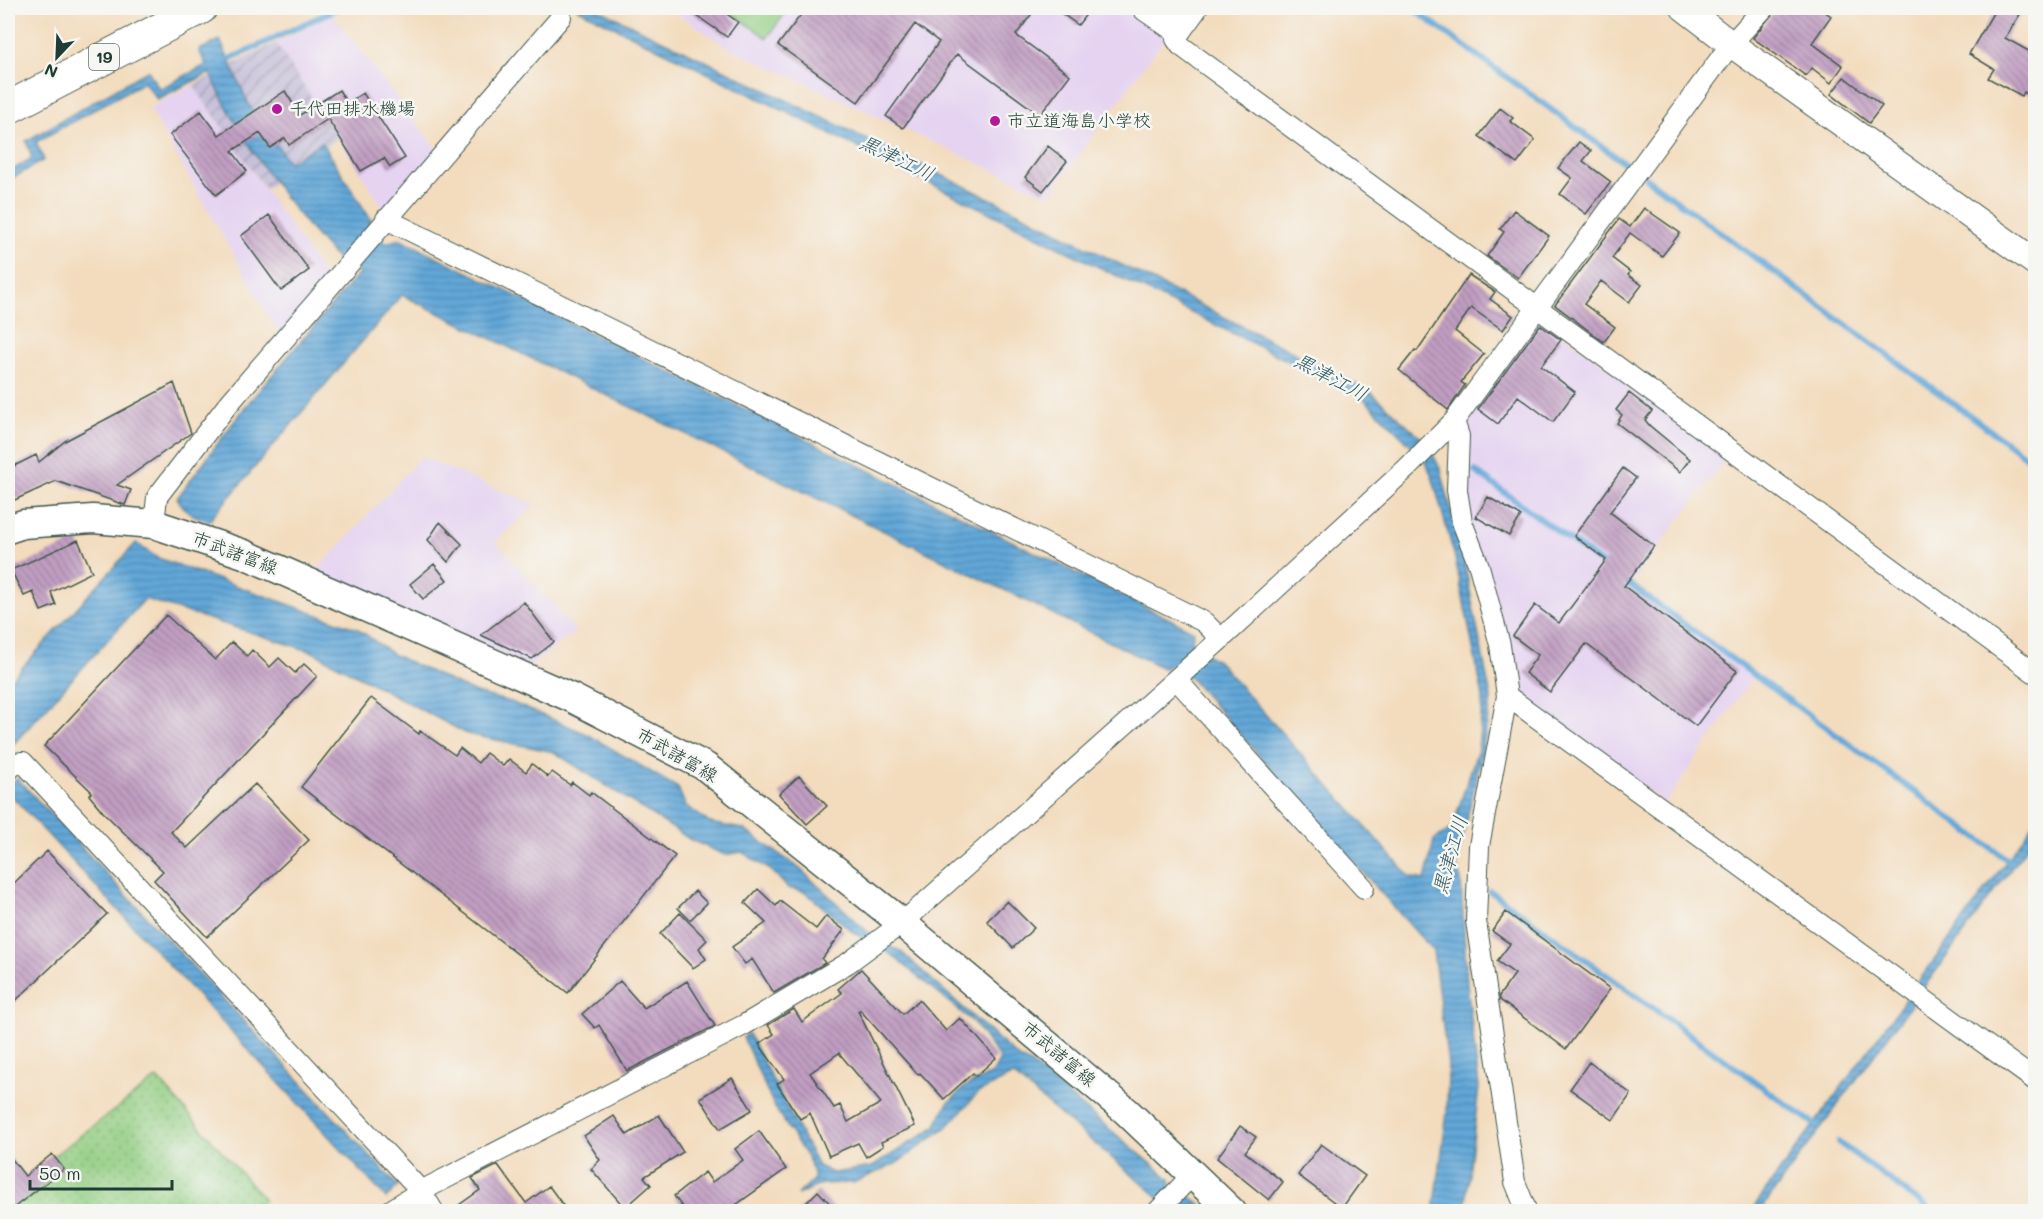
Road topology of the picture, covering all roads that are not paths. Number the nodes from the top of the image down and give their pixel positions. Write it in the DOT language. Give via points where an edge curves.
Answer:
graph roads {
  1 [pos="201,8"];
  2 [pos="1146,8"];
  3 [pos="1194,8"];
  4 [pos="1684,8"];
  5 [pos="1764,8"];
  6 [pos="561,17"];
  7 [pos="1178,30"];
  8 [pos="1731,44"];
  9 [pos="8,108"];
  10 [pos="381,225"];
  11 [pos="2036,262"];
  12 [pos="1538,309"];
  13 [pos="1454,421"];
  14 [pos="154,524"];
  15 [pos="8,529"];
  16 [pos="1215,643"];
  17 [pos="2036,674"];
  18 [pos="1176,679"];
  19 [pos="1507,696"];
  20 [pos="8,771"];
  21 [pos="1364,888"];
  22 [pos="884,936"];
  23 [pos="2036,1081"];
  24 [pos="1186,1181"];
  25 [pos="422,1191"];
  26 [pos="1159,1209"];
  27 [pos="388,1212"];
  28 [pos="434,1212"];
  29 [pos="1232,1212"];
  30 [pos="1527,1212"];
  1 -- 9 [label="main road, 19"];
  2 -- 7 [label="street"];
  3 -- 7 [label="street"];
  4 -- 8 [label="street"];
  5 -- 8 [label="street"];
  6 -- 10 [label="street"];
  7 -- 12 [label="street" via="1176,39 1182,46"];
  8 -- 11 [label="street"];
  8 -- 12 [label="street"];
  10 -- 14 [label="street" via="226,407 157,497"];
  10 -- 16 [label="street" via="1204,622"];
  12 -- 13 [label="street"];
  12 -- 17 [label="street"];
  13 -- 16 [label="street"];
  13 -- 19 [label="street" via="1459,436 1457,490 1462,522 1479,566 1500,645"];
  14 -- 15 [label="main road, 市武諸富線" via="93,519 23,524"];
  14 -- 22 [label="main road, 市武諸富線" via="244,554 572,698 706,767"];
  16 -- 18 [label="street"];
  18 -- 21 [label="street"];
  18 -- 22 [label="street"];
  19 -- 23 [label="street"];
  19 -- 30 [label="street" via="1479,846 1476,921 1515,1182"];
  20 -- 25 [label="street" via="15,763 23,762"];
  22 -- 24 [label="main road, 市武諸富線" via="1126,1110"];
  22 -- 25 [label="street" via="848,963 744,1025"];
  24 -- 26 [label="street"];
  24 -- 29 [label="main road, 市武諸富線"];
  25 -- 27 [label="street"];
  25 -- 28 [label="street"];
}
